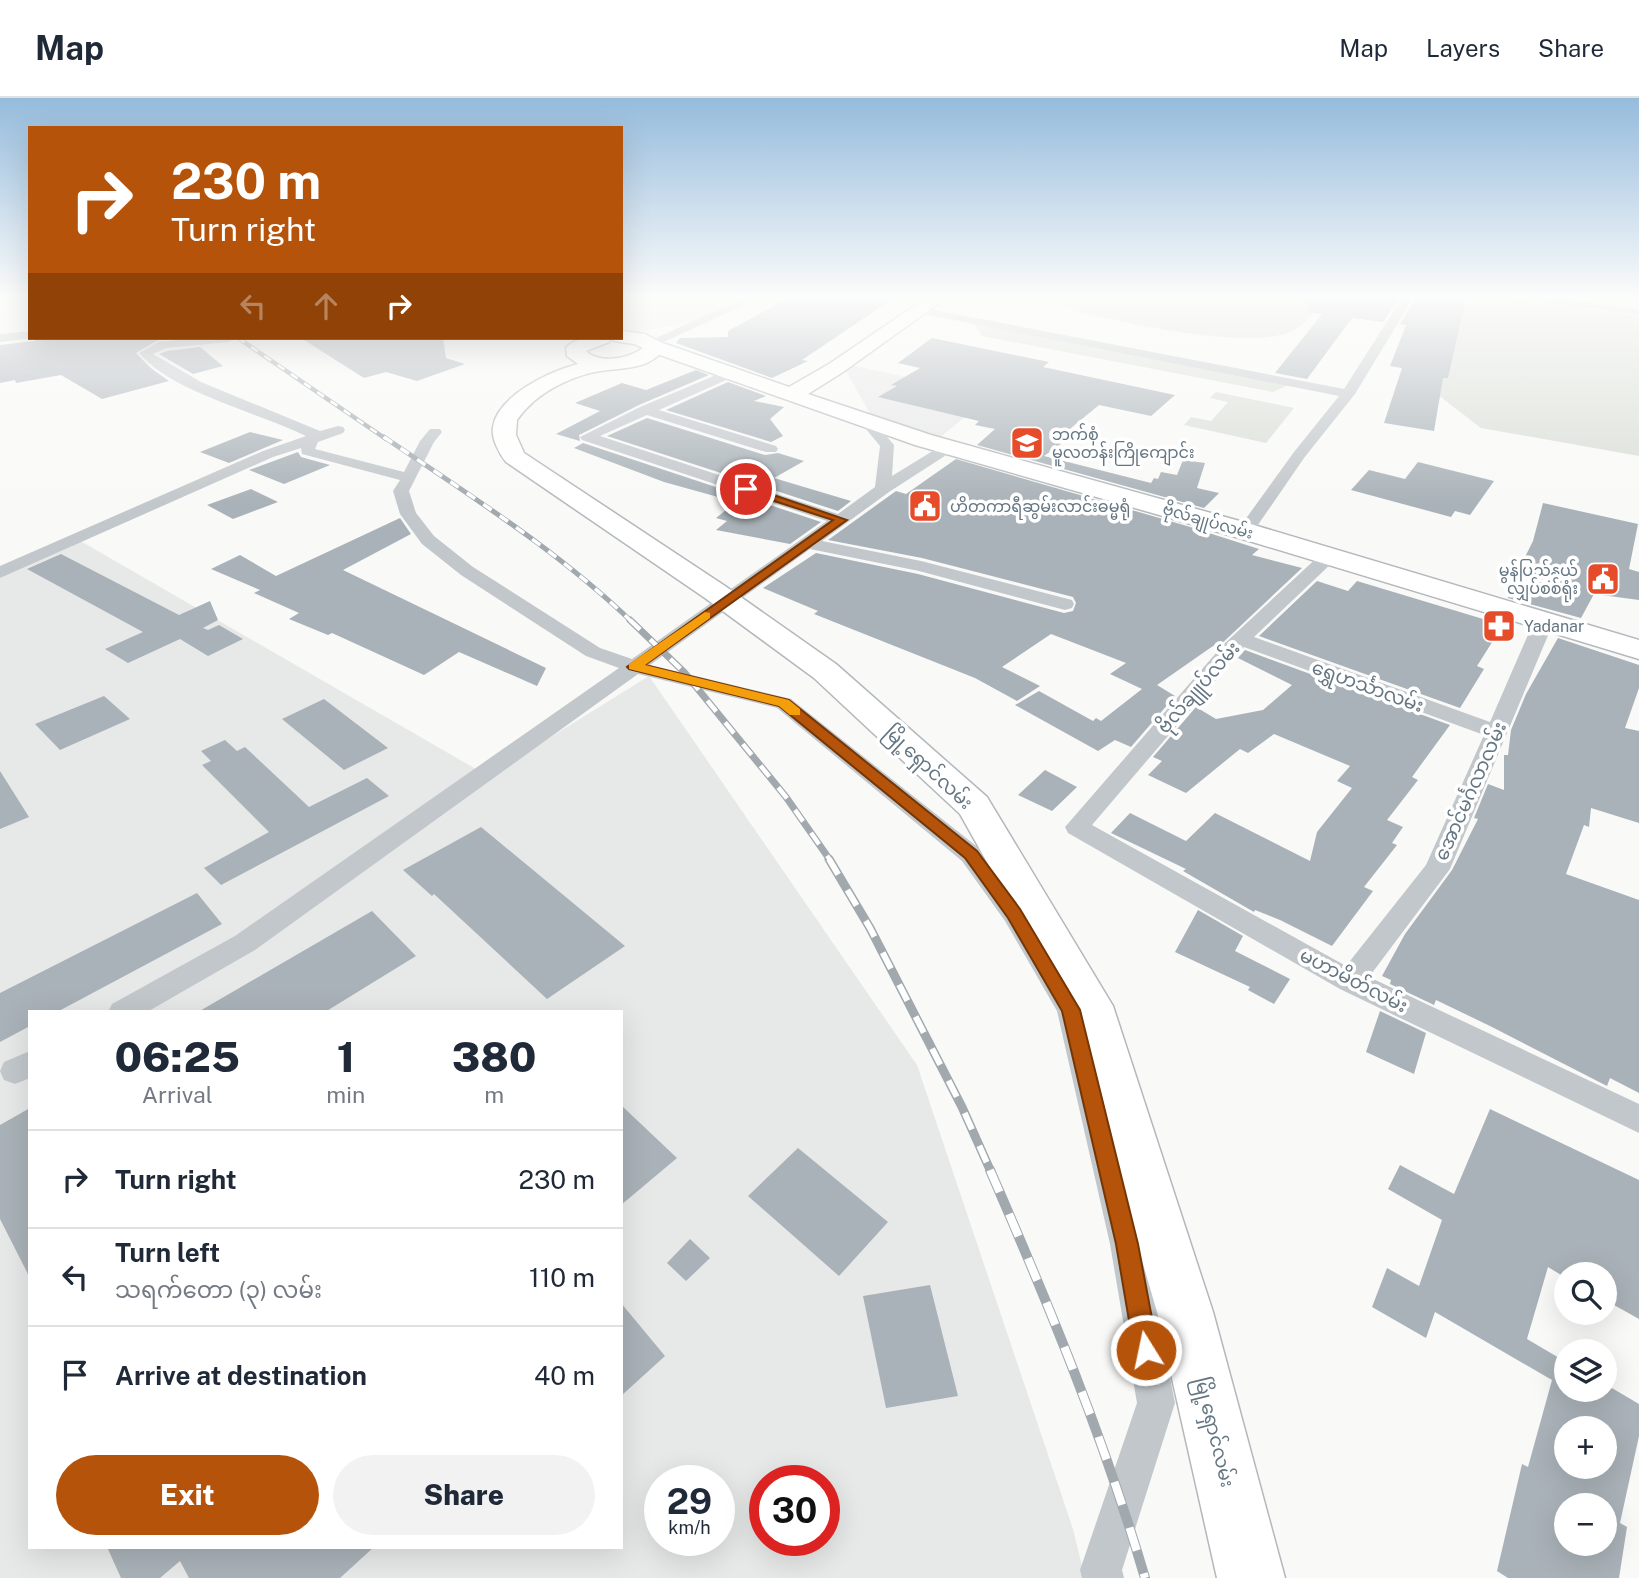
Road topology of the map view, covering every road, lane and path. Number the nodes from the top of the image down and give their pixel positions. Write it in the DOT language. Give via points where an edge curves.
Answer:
graph roads {
  1 [pos="163,367"];
  2 [pos="566,367"];
  3 [pos="595,367"];
  4 [pos="708,367"];
  5 [pos="1210,367"];
  6 [pos="1365,367"];
  7 [pos="836,368"];
  8 [pos="728,374"];
  9 [pos="563,375"];
  10 [pos="1348,394"];
  11 [pos="791,395"];
  12 [pos="645,410"];
  13 [pos="868,423"];
  14 [pos="338,430"];
  15 [pos="435,432"];
  16 [pos="312,439"];
  17 [pos="949,447"];
  18 [pos="771,449"];
  19 [pos="409,478"];
  20 [pos="883,489"];
  21 [pos="841,520"];
  22 [pos="1245,531"];
  23 [pos="807,543"];
  24 [pos="1328,557"];
  25 [pos="0,573"];
  26 [pos="1065,604"];
  27 [pos="1544,621"];
  28 [pos="1241,639"];
  29 [pos="1639,650"];
  30 [pos="634,667"];
  31 [pos="1496,732"];
  32 [pos="1077,827"];
  33 [pos="1350,981"];
  34 [pos="126,1010"];
  35 [pos="1639,1119"];
  36 [pos="1103,1578"];
  37 [pos="1251,1578"];
  1 -- 16 [label="street" via="314,434"];
  2 -- 9 [label="main road, မြို့ရှောင်လမ်း"];
  3 -- 9 [label="main road, မြို့ရှောင်လမ်း"];
  4 -- 8 [label="main road, ဗိုလ်ချုပ်လမ်း"];
  5 -- 10 [label="street"];
  6 -- 10 [label="street"];
  7 -- 11 [label="main road"];
  7 -- 13 [label="main road"];
  8 -- 11 [label="main road, ဗိုလ်ချုပ်လမ်း"];
  8 -- 12 [label="street"];
  9 -- 37 [label="main road, မြို့ရှောင်လမ်း" via="508,413 504,435 514,457 825,671 974,806 1091,1006 1185,1312"];
  10 -- 22 [label="street"];
  11 -- 13 [label="main road, ဗိုလ်ချုပ်လမ်း"];
  12 -- 18 [label="street"];
  12 -- 21 [label="street" via="587,437"];
  13 -- 17 [label="main road, ဗိုလ်ချုပ်လမ်း"];
  13 -- 20 [label="street" via="887,445"];
  14 -- 16 [label="street"];
  15 -- 19 [label="street"];
  16 -- 19 [label="street" via="307,451"];
  16 -- 25 [label="street" via="256,459"];
  17 -- 20 [label="street"];
  17 -- 22 [label="main road, ဗိုလ်ချုပ်လမ်း"];
  19 -- 30 [label="street" via="401,491 408,514 428,540 467,572 593,652"];
  20 -- 21 [label="street"];
  21 -- 23 [label="street"];
  22 -- 24 [label="main road, ဗိုလ်ချုပ်လမ်း"];
  23 -- 26 [label="street" via="920,566"];
  23 -- 30 [label="street"];
  24 -- 27 [label="main road, ဗိုလ်ချုပ်လမ်း"];
  24 -- 28 [label="street, ဗိုလ်ချူပ်လမ်း"];
  27 -- 29 [label="main road, ဗိုလ်ချုပ်လမ်း"];
  27 -- 31 [label="street, အောင်မင်္ဂလာလမ်း"];
  28 -- 31 [label="street, ရွှေဟင်္သာလမ်း"];
  28 -- 32 [label="street, ဗိုလ်ချူပ်လမ်း"];
  30 -- 34 [label="street" via="244,943"];
  30 -- 36 [label="street" via="784,703 971,855 1014,914 1071,1010 1127,1244 1156,1403 1101,1570"];
  31 -- 33 [label="street, အောင်မင်္ဂလာလမ်း" via="1437,869"];
  32 -- 33 [label="street, မဟာမိတ်လမ်း"];
  33 -- 35 [label="street, မဟာမိတ်လမ်း"];
}
